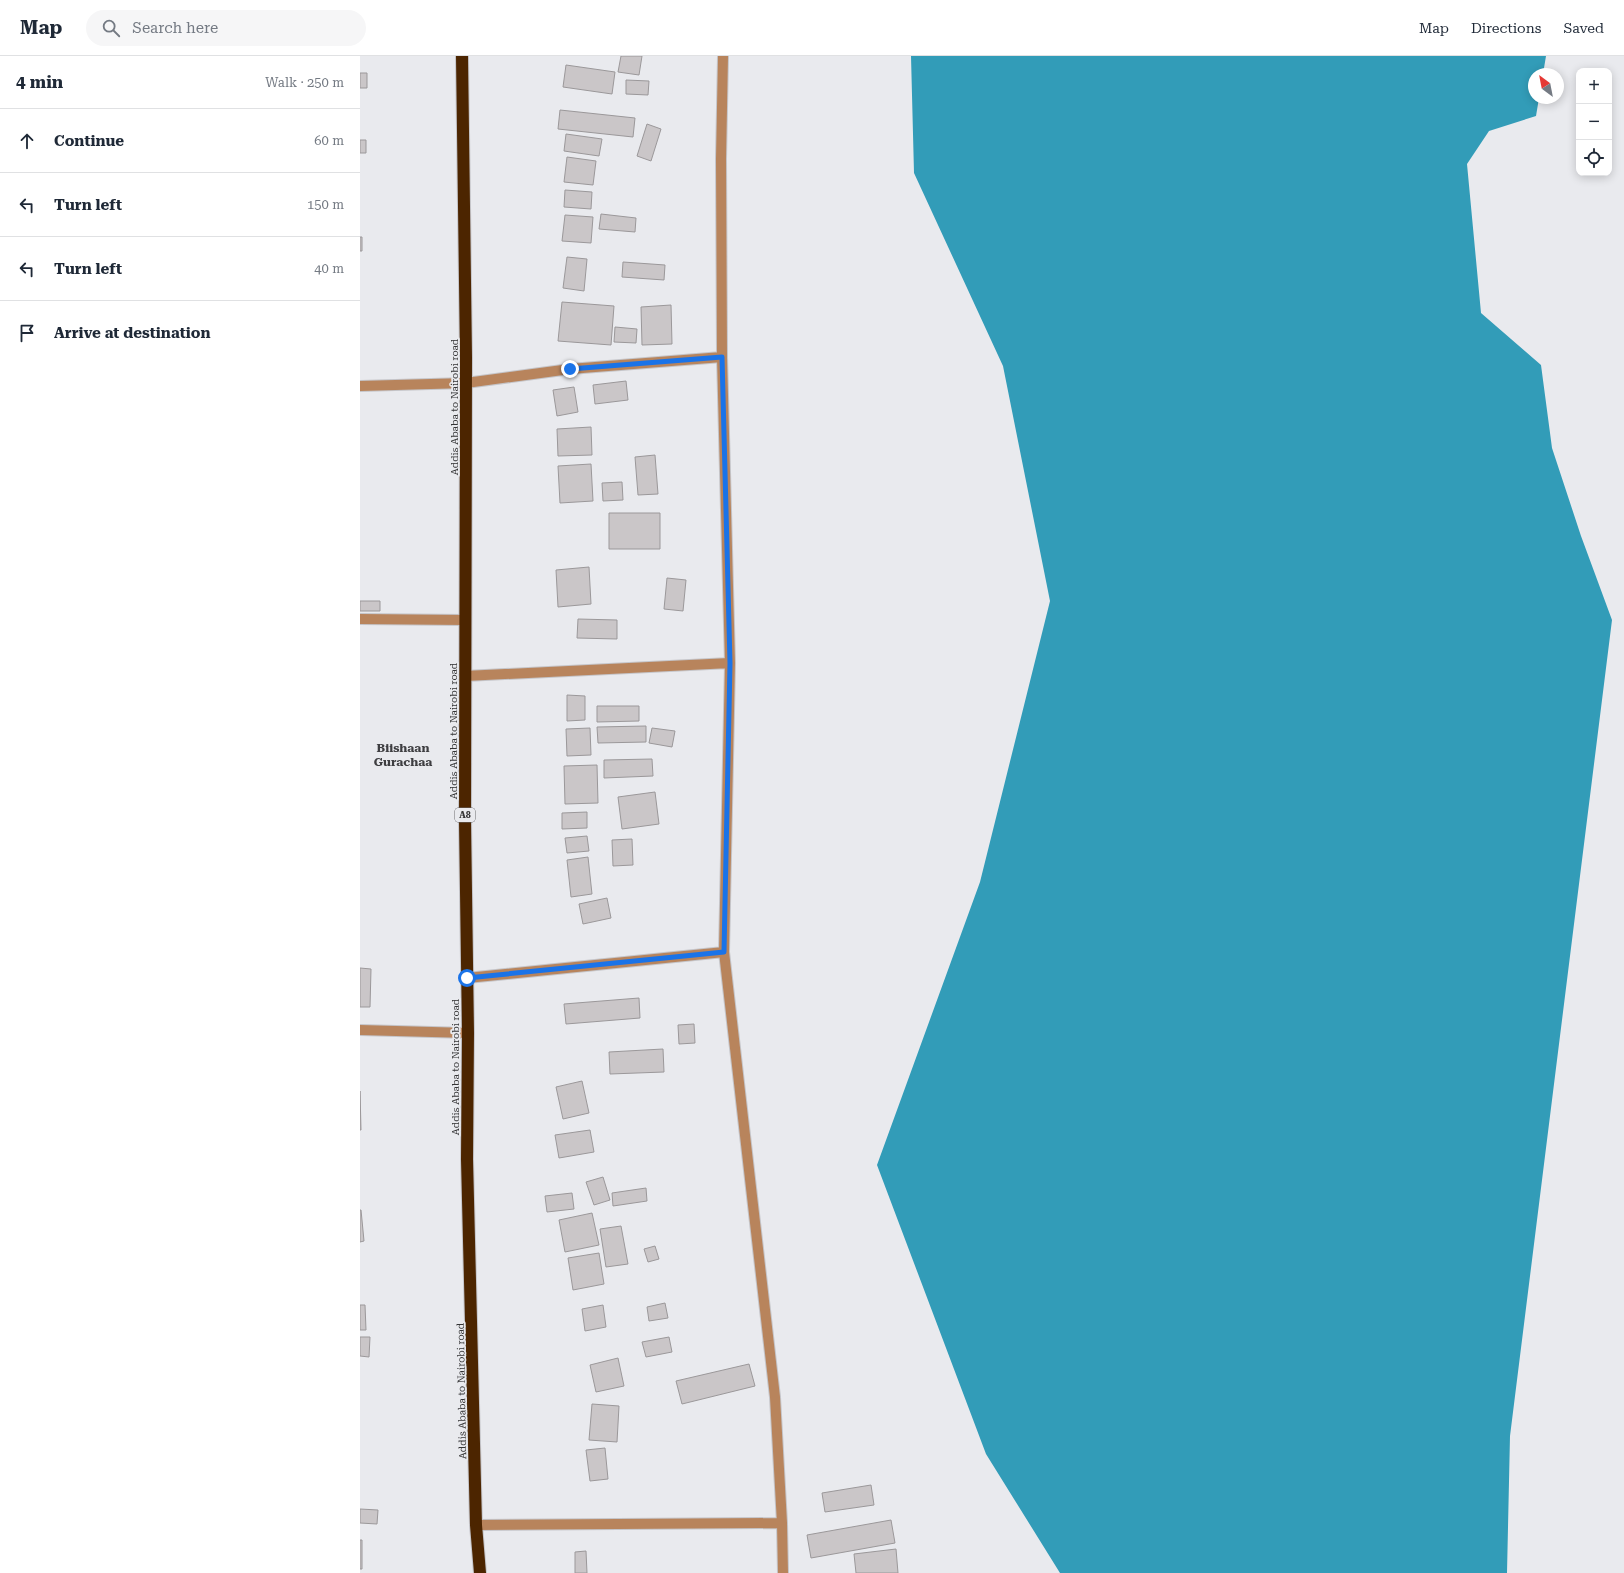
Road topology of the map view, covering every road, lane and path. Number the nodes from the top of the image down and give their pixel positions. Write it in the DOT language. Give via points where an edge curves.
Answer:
graph roads {
  1 [pos="462,56"];
  2 [pos="723,56"];
  3 [pos="722,357"];
  4 [pos="466,382"];
  5 [pos="360,386"];
  6 [pos="360,619"];
  7 [pos="465,620"];
  8 [pos="730,663"];
  9 [pos="465,676"];
  10 [pos="724,952"];
  11 [pos="467,978"];
  12 [pos="360,1030"];
  13 [pos="468,1033"];
  14 [pos="782,1524"];
  15 [pos="476,1525"];
  16 [pos="480,1573"];
  17 [pos="783,1573"];
  1 -- 4 [label="highway, Addis Ababa to Nairobi road / A8"];
  2 -- 3 [label="street"];
  3 -- 4 [label="street" via="570,369"];
  3 -- 8 [label="street"];
  4 -- 5 [label="street"];
  4 -- 7 [label="highway, Addis Ababa to Nairobi road / A8"];
  6 -- 7 [label="street"];
  7 -- 9 [label="highway, Addis Ababa to Nairobi road / A8"];
  8 -- 9 [label="street"];
  8 -- 10 [label="street"];
  9 -- 11 [label="highway, Addis Ababa to Nairobi road / A8"];
  10 -- 11 [label="street"];
  10 -- 14 [label="street" via="775,1397"];
  11 -- 13 [label="highway, Addis Ababa to Nairobi road / A8"];
  12 -- 13 [label="street"];
  13 -- 15 [label="highway, Addis Ababa to Nairobi road / A8" via="467,1159"];
  14 -- 15 [label="street"];
  14 -- 17 [label="street"];
  15 -- 16 [label="highway, Addis Ababa to Nairobi road / A8"];
}
